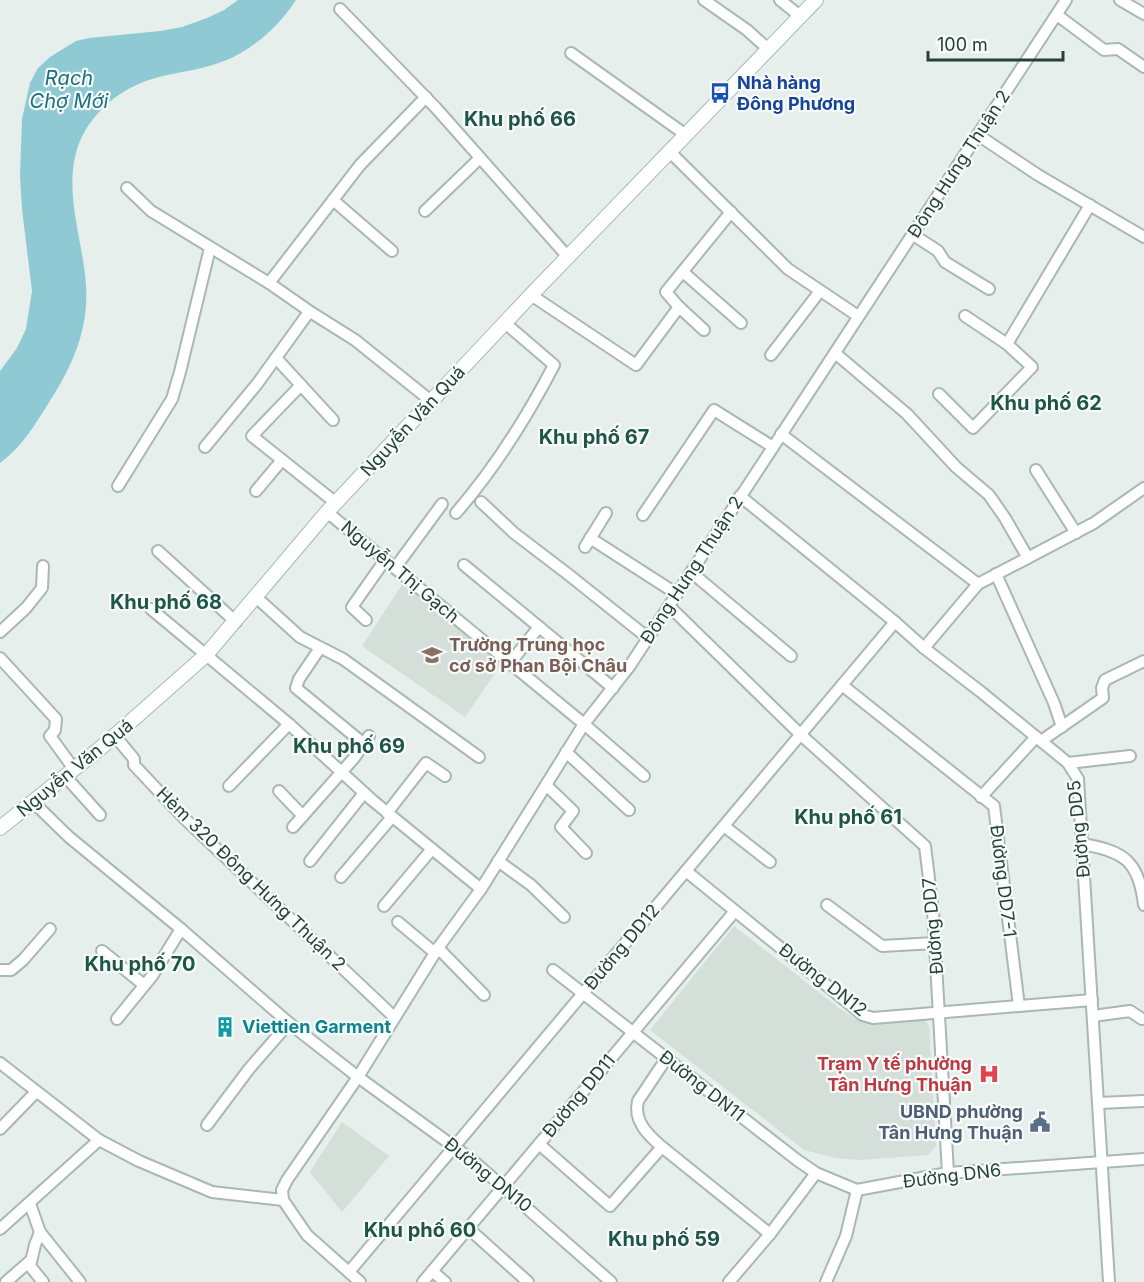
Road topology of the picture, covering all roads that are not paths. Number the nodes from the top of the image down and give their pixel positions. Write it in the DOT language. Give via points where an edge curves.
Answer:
graph roads {
  1 [pos="704,0"];
  2 [pos="780,0"];
  3 [pos="816,0"];
  4 [pos="1066,0"];
  5 [pos="1120,0"];
  6 [pos="1141,8"];
  7 [pos="340,9"];
  8 [pos="800,15"];
  9 [pos="1057,15"];
  10 [pos="768,49"];
  11 [pos="571,53"];
  12 [pos="1144,68"];
  13 [pos="426,97"];
  14 [pos="686,135"];
  15 [pos="978,135"];
  16 [pos="670,152"];
  17 [pos="480,158"];
  18 [pos="128,188"];
  19 [pos="333,200"];
  20 [pos="1090,205"];
  21 [pos="425,211"];
  22 [pos="731,212"];
  23 [pos="912,234"];
  24 [pos="1144,237"];
  25 [pos="210,248"];
  26 [pos="392,251"];
  27 [pos="568,257"];
  28 [pos="683,272"];
  29 [pos="269,283"];
  30 [pos="989,289"];
  31 [pos="820,291"];
  32 [pos="531,295"];
  33 [pos="679,308"];
  34 [pos="309,312"];
  35 [pos="858,316"];
  36 [pos="965,316"];
  37 [pos="505,323"];
  38 [pos="741,323"];
  39 [pos="704,330"];
  40 [pos="1006,344"];
  41 [pos="835,352"];
  42 [pos="771,355"];
  43 [pos="276,358"];
  44 [pos="301,385"];
  45 [pos="939,394"];
  46 [pos="431,401"];
  47 [pos="333,420"];
  48 [pos="781,434"];
  49 [pos="205,447"];
  50 [pos="773,447"];
  51 [pos="282,460"];
  52 [pos="1036,470"];
  53 [pos="118,486"];
  54 [pos="1144,488"];
  55 [pos="256,491"];
  56 [pos="740,496"];
  57 [pos="481,502"];
  58 [pos="442,504"];
  59 [pos="331,507"];
  60 [pos="456,513"];
  61 [pos="606,513"];
  62 [pos="643,514"];
  63 [pos="1076,533"];
  64 [pos="158,551"];
  65 [pos="1028,558"];
  66 [pos="385,560"];
  67 [pos="464,565"];
  68 [pos="43,566"];
  69 [pos="395,568"];
  70 [pos="690,572"];
  71 [pos="996,574"];
  72 [pos="978,584"];
  73 [pos="676,594"];
  74 [pos="256,597"];
  75 [pos="669,606"];
  76 [pos="151,609"];
  77 [pos="366,620"];
  78 [pos="236,622"];
  79 [pos="895,622"];
  80 [pos="539,627"];
  81 [pos="0,632"];
  82 [pos="648,638"];
  83 [pos="320,648"];
  84 [pos="924,648"];
  85 [pos="206,655"];
  86 [pos="791,656"];
  87 [pos="0,658"];
  88 [pos="1144,661"];
  89 [pos="510,663"];
  90 [pos="842,685"];
  91 [pos="613,688"];
  92 [pos="289,724"];
  93 [pos="584,724"];
  94 [pos="1062,727"];
  95 [pos="801,735"];
  96 [pos="115,736"];
  97 [pos="1039,739"];
  98 [pos="566,752"];
  99 [pos="1130,756"];
  100 [pos="479,757"];
  101 [pos="1068,763"];
  102 [pos="342,771"];
  103 [pos="70,773"];
  104 [pos="445,776"];
  105 [pos="644,776"];
  106 [pos="546,785"];
  107 [pos="229,786"];
  108 [pos="279,791"];
  109 [pos="364,793"];
  110 [pos="981,797"];
  111 [pos="33,802"];
  112 [pos="629,810"];
  113 [pos="100,815"];
  114 [pos="390,815"];
  115 [pos="303,816"];
  116 [pos="724,826"];
  117 [pos="293,827"];
  118 [pos="0,828"];
  119 [pos="1082,844"];
  120 [pos="432,849"];
  121 [pos="586,853"];
  122 [pos="310,861"];
  123 [pos="498,861"];
  124 [pos="770,862"];
  125 [pos="686,871"];
  126 [pos="341,877"];
  127 [pos="481,890"];
  128 [pos="1144,904"];
  129 [pos="828,905"];
  130 [pos="384,906"];
  131 [pos="735,911"];
  132 [pos="564,917"];
  133 [pos="398,922"];
  134 [pos="50,929"];
  135 [pos="181,929"];
  136 [pos="935,942"];
  137 [pos="436,950"];
  138 [pos="102,951"];
  139 [pos="1,969"];
  140 [pos="553,970"];
  141 [pos="144,985"];
  142 [pos="583,994"];
  143 [pos="484,995"];
  144 [pos="1092,1000"];
  145 [pos="1019,1006"];
  146 [pos="939,1013"];
  147 [pos="1093,1016"];
  148 [pos="394,1017"];
  149 [pos="117,1019"];
  150 [pos="1142,1019"];
  151 [pos="290,1023"];
  152 [pos="633,1033"];
  153 [pos="666,1059"];
  154 [pos="0,1063"];
  155 [pos="358,1077"];
  156 [pos="36,1092"];
  157 [pos="1144,1101"];
  158 [pos="1099,1103"];
  159 [pos="207,1125"];
  160 [pos="0,1129"];
  161 [pos="99,1140"];
  162 [pos="539,1144"];
  163 [pos="454,1146"];
  164 [pos="662,1147"];
  165 [pos="1144,1159"];
  166 [pos="1102,1162"];
  167 [pos="816,1173"];
  168 [pos="948,1173"];
  169 [pos="504,1186"];
  170 [pos="857,1190"];
  171 [pos="283,1200"];
  172 [pos="30,1204"];
  173 [pos="468,1228"];
  174 [pos="0,1229"];
  175 [pos="40,1232"];
  176 [pos="770,1234"];
  177 [pos="30,1261"];
  178 [pos="432,1271"];
  179 [pos="349,1272"];
  180 [pos="6,1282"];
  181 [pos="43,1282"];
  182 [pos="80,1282"];
  183 [pos="360,1282"];
  184 [pos="423,1282"];
  185 [pos="445,1282"];
  186 [pos="528,1282"];
  187 [pos="611,1282"];
  188 [pos="729,1282"];
  189 [pos="826,1282"];
  190 [pos="1109,1282"];
  1 -- 10 [label="street"];
  2 -- 8 [label="street"];
  3 -- 8 [label="main road, Nguyễn Văn Quá"];
  4 -- 9 [label="street, Đông Hưng Thuận 2"];
  5 -- 6 [label="street"];
  7 -- 13 [label="street"];
  8 -- 10 [label="main road, Nguyễn Văn Quá"];
  9 -- 12 [label="street" via="1104,50 1118,49"];
  9 -- 15 [label="street, Đông Hưng Thuận 2"];
  10 -- 14 [label="main road, Nguyễn Văn Quá"];
  11 -- 14 [label="street"];
  13 -- 17 [label="street"];
  13 -- 19 [label="street" via="360,165"];
  14 -- 16 [label="main road, Nguyễn Văn Quá"];
  15 -- 20 [label="street"];
  15 -- 23 [label="street, Đông Hưng Thuận 2"];
  16 -- 22 [label="street"];
  16 -- 27 [label="main road, Nguyễn Văn Quá"];
  17 -- 21 [label="street"];
  17 -- 27 [label="street"];
  18 -- 25 [label="street" via="151,211"];
  19 -- 26 [label="street"];
  19 -- 29 [label="street"];
  20 -- 24 [label="street"];
  20 -- 40 [label="street"];
  22 -- 28 [label="street"];
  22 -- 31 [label="street" via="789,269"];
  23 -- 30 [label="street" via="938,250 945,262"];
  23 -- 35 [label="street, Đông Hưng Thuận 2"];
  25 -- 29 [label="street"];
  25 -- 53 [label="street" via="172,399"];
  27 -- 32 [label="main road, Nguyễn Văn Quá"];
  28 -- 33 [label="street" via="666,292"];
  28 -- 38 [label="street"];
  29 -- 34 [label="street"];
  31 -- 35 [label="street"];
  31 -- 42 [label="street"];
  32 -- 33 [label="street" via="636,365"];
  32 -- 37 [label="main road, Nguyễn Văn Quá"];
  33 -- 39 [label="street"];
  34 -- 43 [label="street"];
  34 -- 46 [label="street" via="356,340"];
  35 -- 41 [label="street, Đông Hưng Thuận 2"];
  36 -- 40 [label="street"];
  37 -- 46 [label="main road, Nguyễn Văn Quá"];
  37 -- 60 [label="street" via="554,365 499,458"];
  40 -- 45 [label="street" via="1032,367 973,428"];
  41 -- 48 [label="street, Đông Hưng Thuận 2"];
  41 -- 65 [label="street" via="907,414 989,495"];
  43 -- 44 [label="street"];
  43 -- 49 [label="street"];
  44 -- 47 [label="street"];
  44 -- 51 [label="street, Nguyễn Thị Gạch" via="252,436"];
  46 -- 59 [label="main road, Nguyễn Văn Quá"];
  48 -- 50 [label="street, Đông Hưng Thuận 2"];
  48 -- 72 [label="street"];
  50 -- 56 [label="street, Đông Hưng Thuận 2"];
  50 -- 62 [label="street" via="714,410"];
  51 -- 55 [label="street"];
  51 -- 59 [label="street, Nguyễn Thị Gạch"];
  52 -- 63 [label="street"];
  54 -- 63 [label="street"];
  56 -- 70 [label="street, Đông Hưng Thuận 2"];
  56 -- 79 [label="street, Đường DD5"];
  57 -- 82 [label="street" via="514,533"];
  58 -- 69 [label="street"];
  59 -- 66 [label="street, Nguyễn Thị Gạch"];
  59 -- 74 [label="main road, Nguyễn Văn Quá"];
  61 -- 73 [label="street" via="587,542"];
  63 -- 65 [label="street"];
  64 -- 78 [label="street"];
  65 -- 71 [label="street"];
  66 -- 69 [label="street, Nguyễn Thị Gạch"];
  66 -- 77 [label="street" via="352,607"];
  67 -- 80 [label="street"];
  68 -- 81 [label="street" via="42,588"];
  69 -- 89 [label="street, Nguyễn Thị Gạch"];
  70 -- 73 [label="street, Đông Hưng Thuận 2"];
  70 -- 86 [label="street"];
  71 -- 72 [label="street"];
  71 -- 94 [label="street"];
  72 -- 84 [label="street"];
  73 -- 75 [label="street, Đông Hưng Thuận 2"];
  74 -- 78 [label="main road, Nguyễn Văn Quá"];
  74 -- 83 [label="street" via="300,637"];
  75 -- 82 [label="street, Đông Hưng Thuận 2"];
  75 -- 95 [label="street, Đường DD7"];
  76 -- 85 [label="street"];
  78 -- 85 [label="main road, Nguyễn Văn Quá"];
  79 -- 84 [label="street, Đường DD5"];
  79 -- 90 [label="street, Đường DD12"];
  80 -- 89 [label="street"];
  80 -- 91 [label="street"];
  82 -- 91 [label="street, Đông Hưng Thuận 2"];
  83 -- 100 [label="street" via="343,659"];
  83 -- 102 [label="street" via="296,688 366,740"];
  84 -- 97 [label="street, Đường DD5"];
  85 -- 92 [label="street"];
  85 -- 96 [label="main road, Nguyễn Văn Quá"];
  87 -- 103 [label="street" via="56,719 50,736"];
  88 -- 94 [label="street" via="1105,680 1103,698"];
  89 -- 93 [label="street, Nguyễn Thị Gạch"];
  90 -- 95 [label="street, Đường DD12"];
  90 -- 110 [label="street, Đường DD7-1"];
  91 -- 93 [label="street, Đông Hưng Thuận 2"];
  92 -- 102 [label="street"];
  92 -- 107 [label="street"];
  93 -- 98 [label="street, Đông Hưng Thuận 2"];
  93 -- 105 [label="street, Nguyễn Thị Gạch"];
  94 -- 97 [label="street"];
  95 -- 116 [label="street, Đường DD12"];
  95 -- 136 [label="street, Đường DD7" via="925,846"];
  96 -- 103 [label="main road, Nguyễn Văn Quá"];
  96 -- 148 [label="street, Hẻm 320 Đông Hưng Thuận 2" via="134,759 134,765 184,818"];
  97 -- 101 [label="street, Đường DD5"];
  97 -- 110 [label="street"];
  98 -- 106 [label="street, Đông Hưng Thuận 2"];
  98 -- 112 [label="street"];
  99 -- 101 [label="street"];
  101 -- 119 [label="street, Đường DD5" via="1078,779"];
  102 -- 109 [label="street"];
  102 -- 115 [label="street"];
  103 -- 111 [label="main road, Nguyễn Văn Quá"];
  103 -- 113 [label="street"];
  104 -- 114 [label="street" via="426,763"];
  106 -- 121 [label="street" via="573,811 561,826"];
  106 -- 123 [label="street, Đông Hưng Thuận 2"];
  108 -- 115 [label="street"];
  109 -- 114 [label="street"];
  109 -- 122 [label="street"];
  110 -- 145 [label="street, Đường DD7-1" via="994,806"];
  111 -- 118 [label="main road, Nguyễn Văn Quá"];
  111 -- 135 [label="street, Đường DN10" via="69,837"];
  114 -- 120 [label="street"];
  114 -- 126 [label="street"];
  115 -- 117 [label="street"];
  116 -- 124 [label="street"];
  116 -- 125 [label="street, Đường DD12"];
  119 -- 128 [label="street" via="1102,848 1132,864 1138,873"];
  119 -- 144 [label="street, Đường DD5"];
  120 -- 127 [label="street"];
  120 -- 130 [label="street"];
  123 -- 127 [label="street, Đông Hưng Thuận 2"];
  123 -- 132 [label="street" via="531,885"];
  125 -- 131 [label="street, Đường DN12"];
  125 -- 142 [label="street, Đường DD12"];
  127 -- 137 [label="street, Đông Hưng Thuận 2"];
  129 -- 136 [label="street" via="882,946"];
  131 -- 146 [label="street, Đường DN12" via="863,1015 873,1018"];
  131 -- 152 [label="street, Đường DD11"];
  133 -- 137 [label="street"];
  134 -- 139 [label="street" via="11,970"];
  135 -- 141 [label="street"];
  135 -- 151 [label="street, Đường DN10"];
  136 -- 146 [label="street, Đường DD7"];
  137 -- 143 [label="street"];
  137 -- 148 [label="street, Đông Hưng Thuận 2"];
  138 -- 141 [label="street"];
  140 -- 142 [label="street, Đường DN11"];
  141 -- 149 [label="street"];
  142 -- 152 [label="street, Đường DN11"];
  142 -- 163 [label="street, Đường DD12"];
  144 -- 145 [label="street, Đường DN12"];
  144 -- 147 [label="street, Đường DD5"];
  145 -- 146 [label="street, Đường DN12"];
  146 -- 168 [label="street, Đường DD7"];
  147 -- 150 [label="street" via="1130,1011"];
  147 -- 158 [label="street, Đường DD5"];
  148 -- 155 [label="street, Đông Hưng Thuận 2"];
  151 -- 155 [label="street, Đường DN10"];
  151 -- 159 [label="street"];
  152 -- 153 [label="street, Đường DN11"];
  152 -- 162 [label="street, Đường DD11"];
  153 -- 164 [label="street" via="636,1107 642,1126"];
  153 -- 167 [label="street, Đường DN11"];
  154 -- 156 [label="street"];
  155 -- 163 [label="street, Đường DN10"];
  155 -- 171 [label="street, Đông Hưng Thuận 2" via="287,1180"];
  156 -- 160 [label="street"];
  156 -- 161 [label="street"];
  157 -- 158 [label="street"];
  158 -- 166 [label="street, Đường DD5"];
  161 -- 171 [label="street" via="212,1192"];
  161 -- 172 [label="street"];
  162 -- 164 [label="street" via="610,1206"];
  162 -- 169 [label="street, Đường DD11"];
  163 -- 169 [label="street, Đường DN10"];
  163 -- 179 [label="street, Đường DD12"];
  164 -- 176 [label="street"];
  165 -- 166 [label="street, Đường DN6"];
  166 -- 168 [label="street, Đường DN6"];
  166 -- 190 [label="street, Đường DD5"];
  167 -- 170 [label="street, Đường DN11"];
  167 -- 176 [label="street"];
  168 -- 170 [label="street, Đường DN6"];
  169 -- 173 [label="street, Đường DD11"];
  169 -- 187 [label="street, Đường DN10"];
  170 -- 189 [label="street" via="846,1236"];
  171 -- 179 [label="street" via="307,1235"];
  172 -- 174 [label="street"];
  172 -- 175 [label="street"];
  173 -- 178 [label="street, Đường DD11"];
  173 -- 186 [label="street"];
  175 -- 177 [label="street"];
  175 -- 182 [label="street"];
  176 -- 188 [label="street"];
  177 -- 180 [label="street"];
  177 -- 181 [label="street"];
  178 -- 184 [label="street, Đường DD11"];
  178 -- 185 [label="street"];
  179 -- 183 [label="street"];
}
